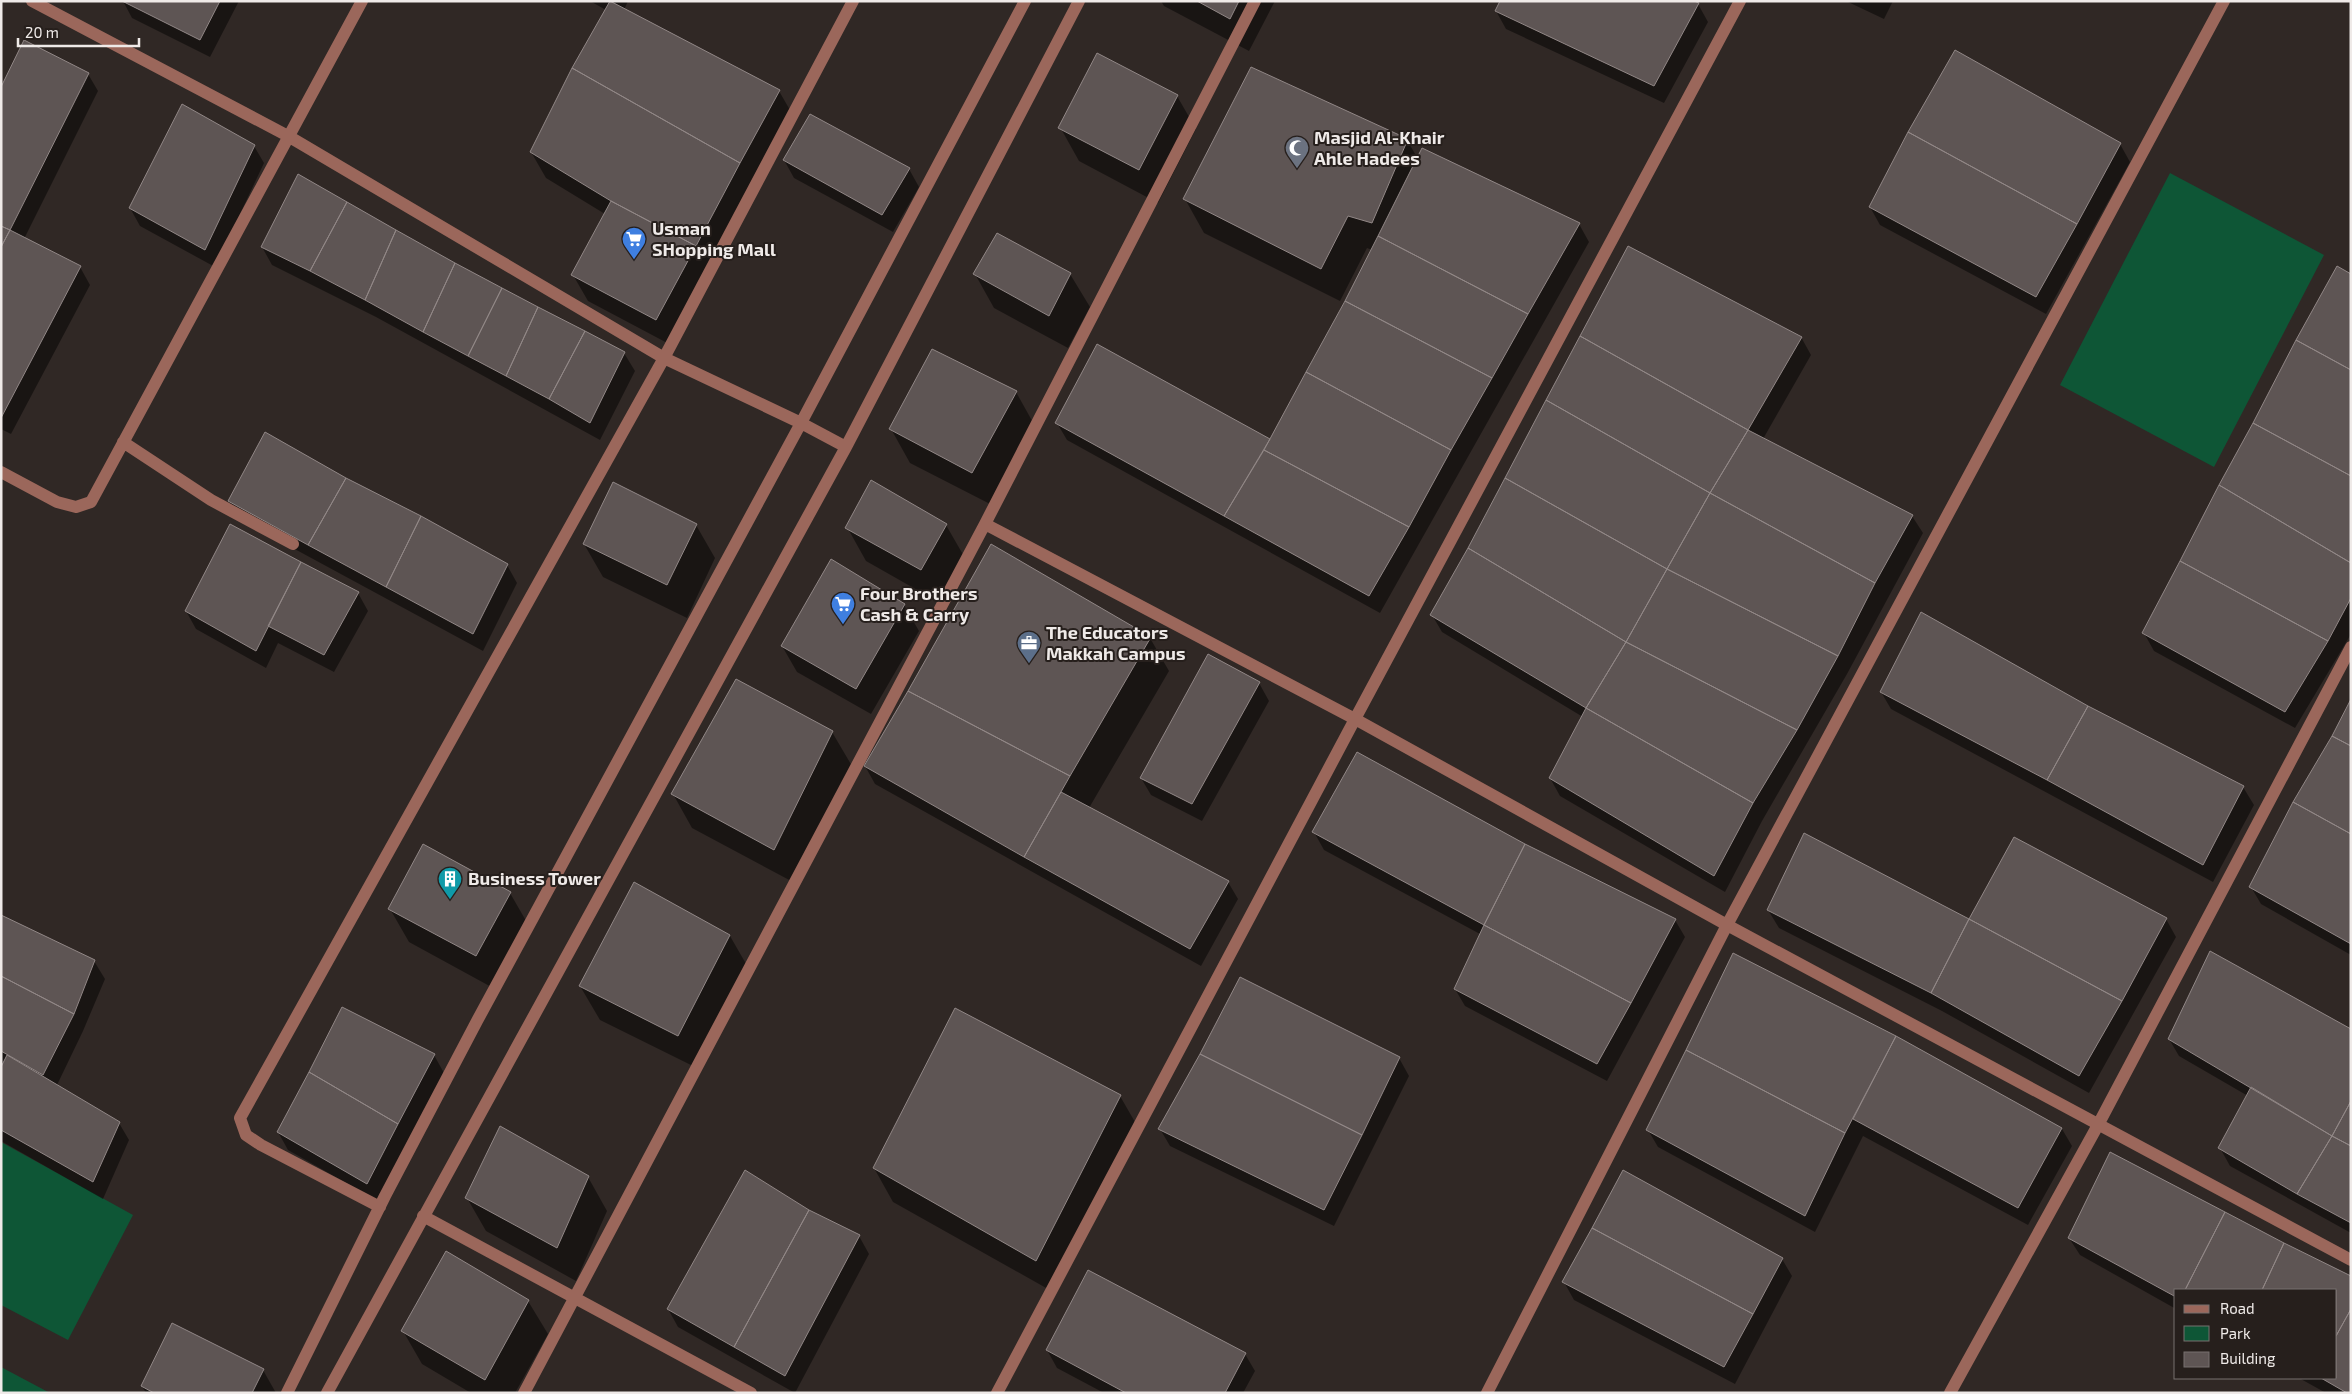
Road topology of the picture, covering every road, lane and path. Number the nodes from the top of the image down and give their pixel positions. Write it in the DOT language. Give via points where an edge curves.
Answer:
graph roads {
  1 [pos="32,1"];
  2 [pos="362,1"];
  3 [pos="853,1"];
  4 [pos="1025,1"];
  5 [pos="1079,1"];
  6 [pos="1255,1"];
  7 [pos="1740,1"];
  8 [pos="2224,1"];
  9 [pos="288,136"];
  10 [pos="664,358"];
  11 [pos="801,423"];
  12 [pos="123,442"];
  13 [pos="846,447"];
  14 [pos="1,472"];
  15 [pos="985,524"];
  16 [pos="293,544"];
  17 [pos="2351,647"];
  18 [pos="1355,719"];
  19 [pos="1727,925"];
  20 [pos="2098,1125"];
  21 [pos="380,1207"];
  22 [pos="423,1216"];
  23 [pos="2351,1260"];
  24 [pos="573,1297"];
  25 [pos="286,1393"];
  26 [pos="327,1393"];
  27 [pos="524,1393"];
  28 [pos="751,1393"];
  29 [pos="997,1393"];
  30 [pos="1487,1393"];
  31 [pos="1950,1393"];
  1 -- 9 [label="street"];
  2 -- 9 [label="street"];
  3 -- 10 [label="street"];
  4 -- 11 [label="street"];
  5 -- 13 [label="street"];
  6 -- 15 [label="street"];
  7 -- 18 [label="street"];
  8 -- 19 [label="street"];
  9 -- 10 [label="street"];
  9 -- 12 [label="street"];
  10 -- 11 [label="street"];
  10 -- 21 [label="street" via="240,1118 246,1135 261,1146"];
  11 -- 13 [label="street"];
  11 -- 21 [label="street"];
  12 -- 14 [label="street" via="91,502 76,507 57,502"];
  12 -- 16 [label="street" via="211,500"];
  13 -- 22 [label="street"];
  15 -- 18 [label="street"];
  15 -- 24 [label="street"];
  17 -- 20 [label="street"];
  18 -- 19 [label="street"];
  18 -- 29 [label="street"];
  19 -- 20 [label="street"];
  19 -- 30 [label="street"];
  20 -- 23 [label="street"];
  20 -- 31 [label="street"];
  21 -- 25 [label="street"];
  22 -- 24 [label="street"];
  22 -- 26 [label="street"];
  24 -- 27 [label="street"];
  24 -- 28 [label="street"];
}
